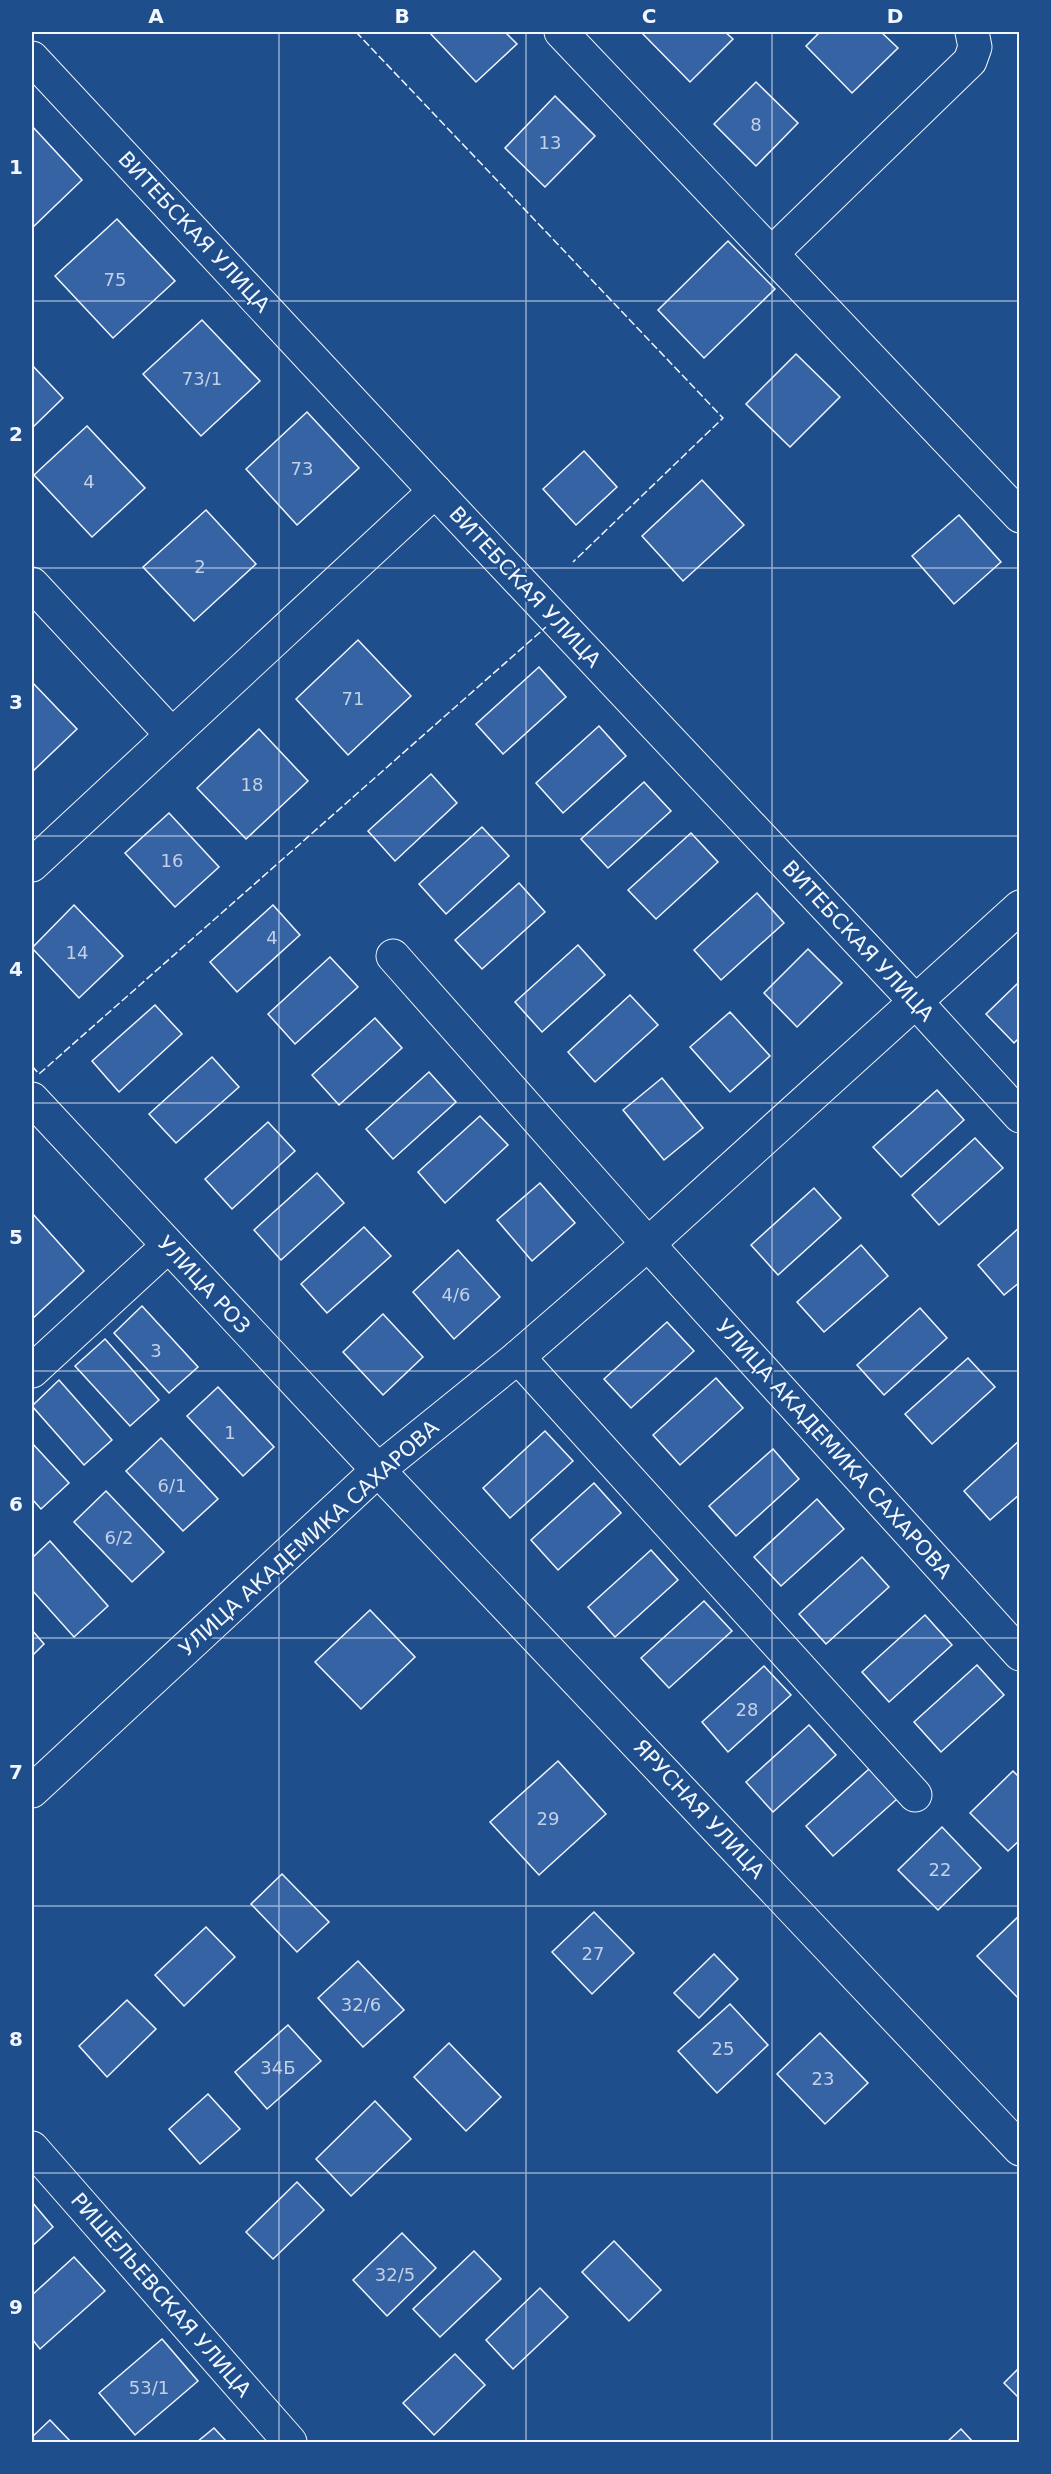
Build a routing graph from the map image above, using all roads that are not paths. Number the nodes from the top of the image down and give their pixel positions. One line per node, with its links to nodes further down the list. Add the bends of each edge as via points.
1 (561, 32): 4 (street)
2 (972, 32): 4 (street, via 975,47 970,61)
3 (32, 58): 5 (street, ВИТЕБСКАЯ УЛИЦА)
4 (772, 253): 6 (street)
5 (435, 491): 8 (street); 12 (street, ВИТЕБСКАЯ УЛИЦА)
6 (1020, 516)
7 (32, 584): 8 (street)
8 (172, 735): 9 (street)
9 (32, 865)
10 (1020, 907): 12 (street, УЛИЦА АКАДЕМИКА САХАРОВА)
11 (393, 956): 15 (street, УЛИЦА АКАДЕМИКА САХАРОВА)
12 (917, 1003): 14 (street, ВИТЕБСКАЯ УЛИЦА); 15 (street, УЛИЦА АКАДЕМИКА САХАРОВА)
13 (32, 1099): 16 (street, УЛИЦА РОЗ)
14 (1020, 1116)
15 (648, 1244): 17 (street, УЛИЦА АКАДЕМИКА САХАРОВА); 20 (street, УЛИЦА АКАДЕМИКА САХАРОВА)
16 (168, 1246): 18 (street); 19 (street, УЛИЦА РОЗ)
17 (518, 1357): 19 (street, УЛИЦА АКАДЕМИКА САХАРОВА); 22 (street)
18 (32, 1371)
19 (378, 1470): 21 (street, УЛИЦА АКАДЕМИКА САХАРОВА); 24 (street, ЯРУСНАЯ УЛИЦА)
20 (1020, 1653)
21 (32, 1791)
22 (915, 1795)
23 (32, 2148): 25 (street, РИШЕЛЬЕВСКАЯ УЛИЦА)
24 (1020, 2149)
25 (290, 2442)

